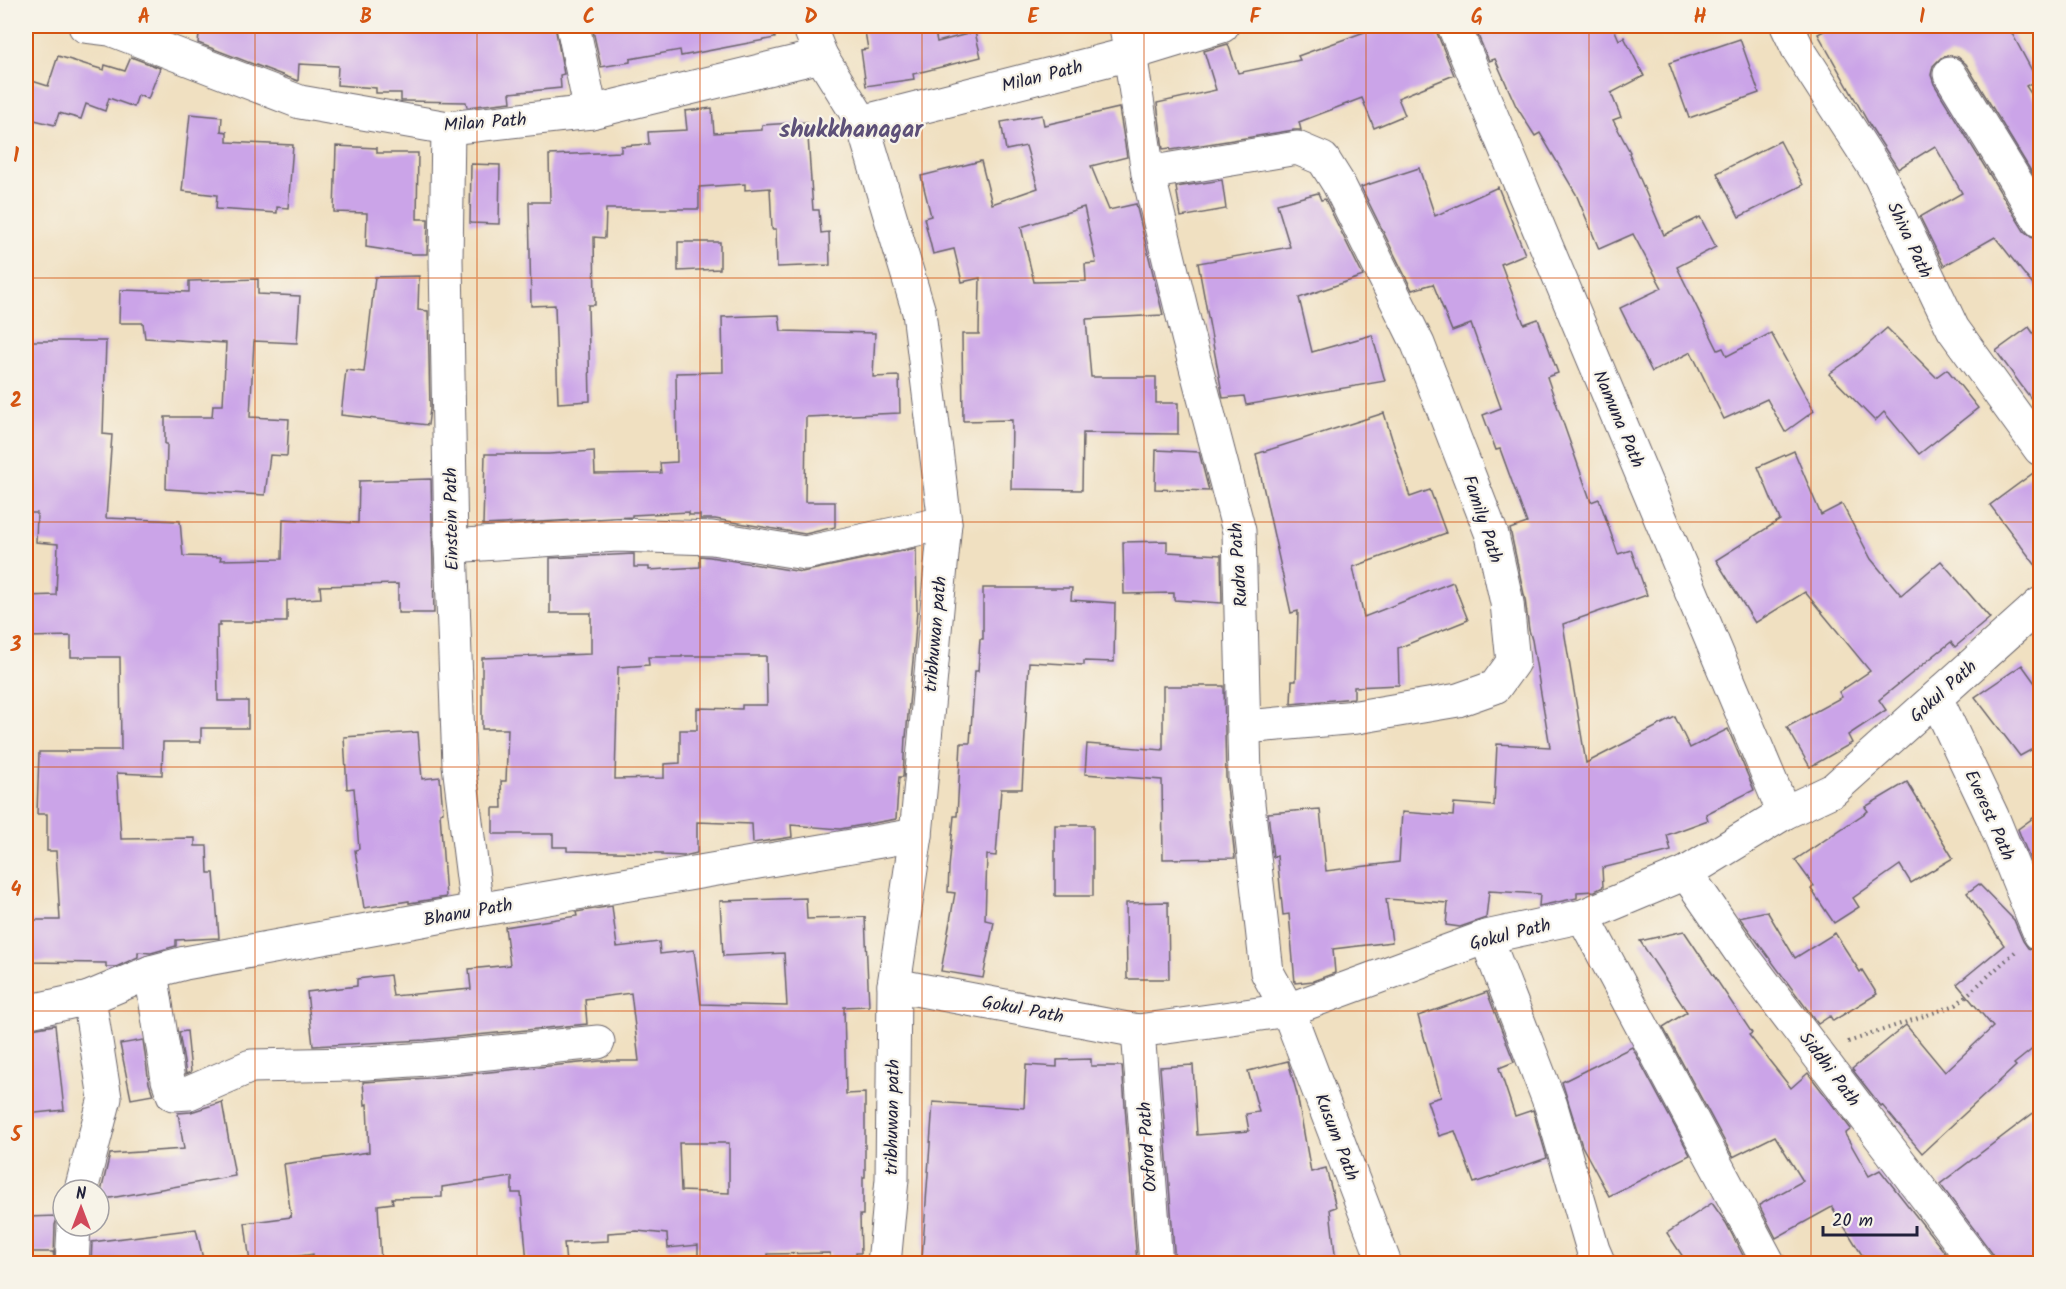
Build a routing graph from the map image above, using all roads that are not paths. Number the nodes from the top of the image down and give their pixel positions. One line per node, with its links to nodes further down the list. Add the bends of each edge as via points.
1 (573, 26): 10 (street)
2 (809, 26): 8 (street, tribhuwan path)
3 (1222, 26): 7 (street, Milan Path)
4 (1454, 26): 21 (street, Namuna Path)
5 (1787, 26): 15 (street, Shiva Path, via 1880,176 1953,329)
6 (103, 27): 12 (street, Milan Path, via 300,102)
7 (1128, 40): 11 (street, Milan Path); 13 (street, Rudra Path)
8 (821, 56): 10 (street, Milan Path); 11 (street, tribhuwan path)
9 (1950, 74): 14 (street)
10 (591, 112): 12 (street, Milan Path)
11 (862, 122): 16 (street, tribhuwan path, via 919,312)
12 (448, 128): 17 (street, Einstein Path)
13 (1148, 173): 20 (street, Rudra Path, via 1239,531); 20 (street, Family Path, via 1297,148 1323,159 1418,344 1492,535 1507,603 1513,662 1495,687 1458,700 1357,717)
14 (2040, 221)
15 (2040, 449)
16 (945, 523): 17 (street, via 805,554 712,538 617,535); 22 (street, tribhuwan path)
17 (451, 546): 24 (street, Einstein Path, via 459,765)
18 (2040, 604): 19 (street, Gokul Path)
19 (1936, 698): 21 (street, Gokul Path, via 1833,790); 26 (street, Everest Path, via 1992,816)
20 (1245, 727): 31 (street, Rudra Path, via 1245,777 1267,972)
21 (1784, 813): 23 (street, Gokul Path)
22 (916, 835): 24 (street, Bhanu Path); 29 (street, tribhuwan path)
23 (1686, 873): 25 (street, Gokul Path); 43 (street, Siddhi Path, via 1746,960)
24 (477, 910): 28 (street, Bhanu Path)
25 (1583, 916): 27 (street, Gokul Path); 42 (street)
26 (2039, 933)
27 (1486, 937): 31 (street, Gokul Path); 41 (street, via 1551,1106)
28 (152, 972): 30 (street, Bhanu Path); 34 (street, via 173,1094 189,1093 251,1066 427,1059)
29 (894, 985): 33 (street, Gokul Path); 38 (street, tribhuwan path, via 892,1179)
30 (88, 998): 32 (street, Bhanu Path); 35 (street, via 105,1098)
31 (1288, 1010): 33 (street, Gokul Path); 40 (street, Kusum Path)
32 (26, 1012)
33 (1138, 1031): 39 (street, Oxford Path)
34 (598, 1042)
35 (84, 1178)
36 (73, 1238): 37 (street)
37 (72, 1263)
38 (884, 1263)
39 (1156, 1263)
40 (1385, 1263)
41 (1599, 1263)
42 (1769, 1263)
43 (1977, 1263)

